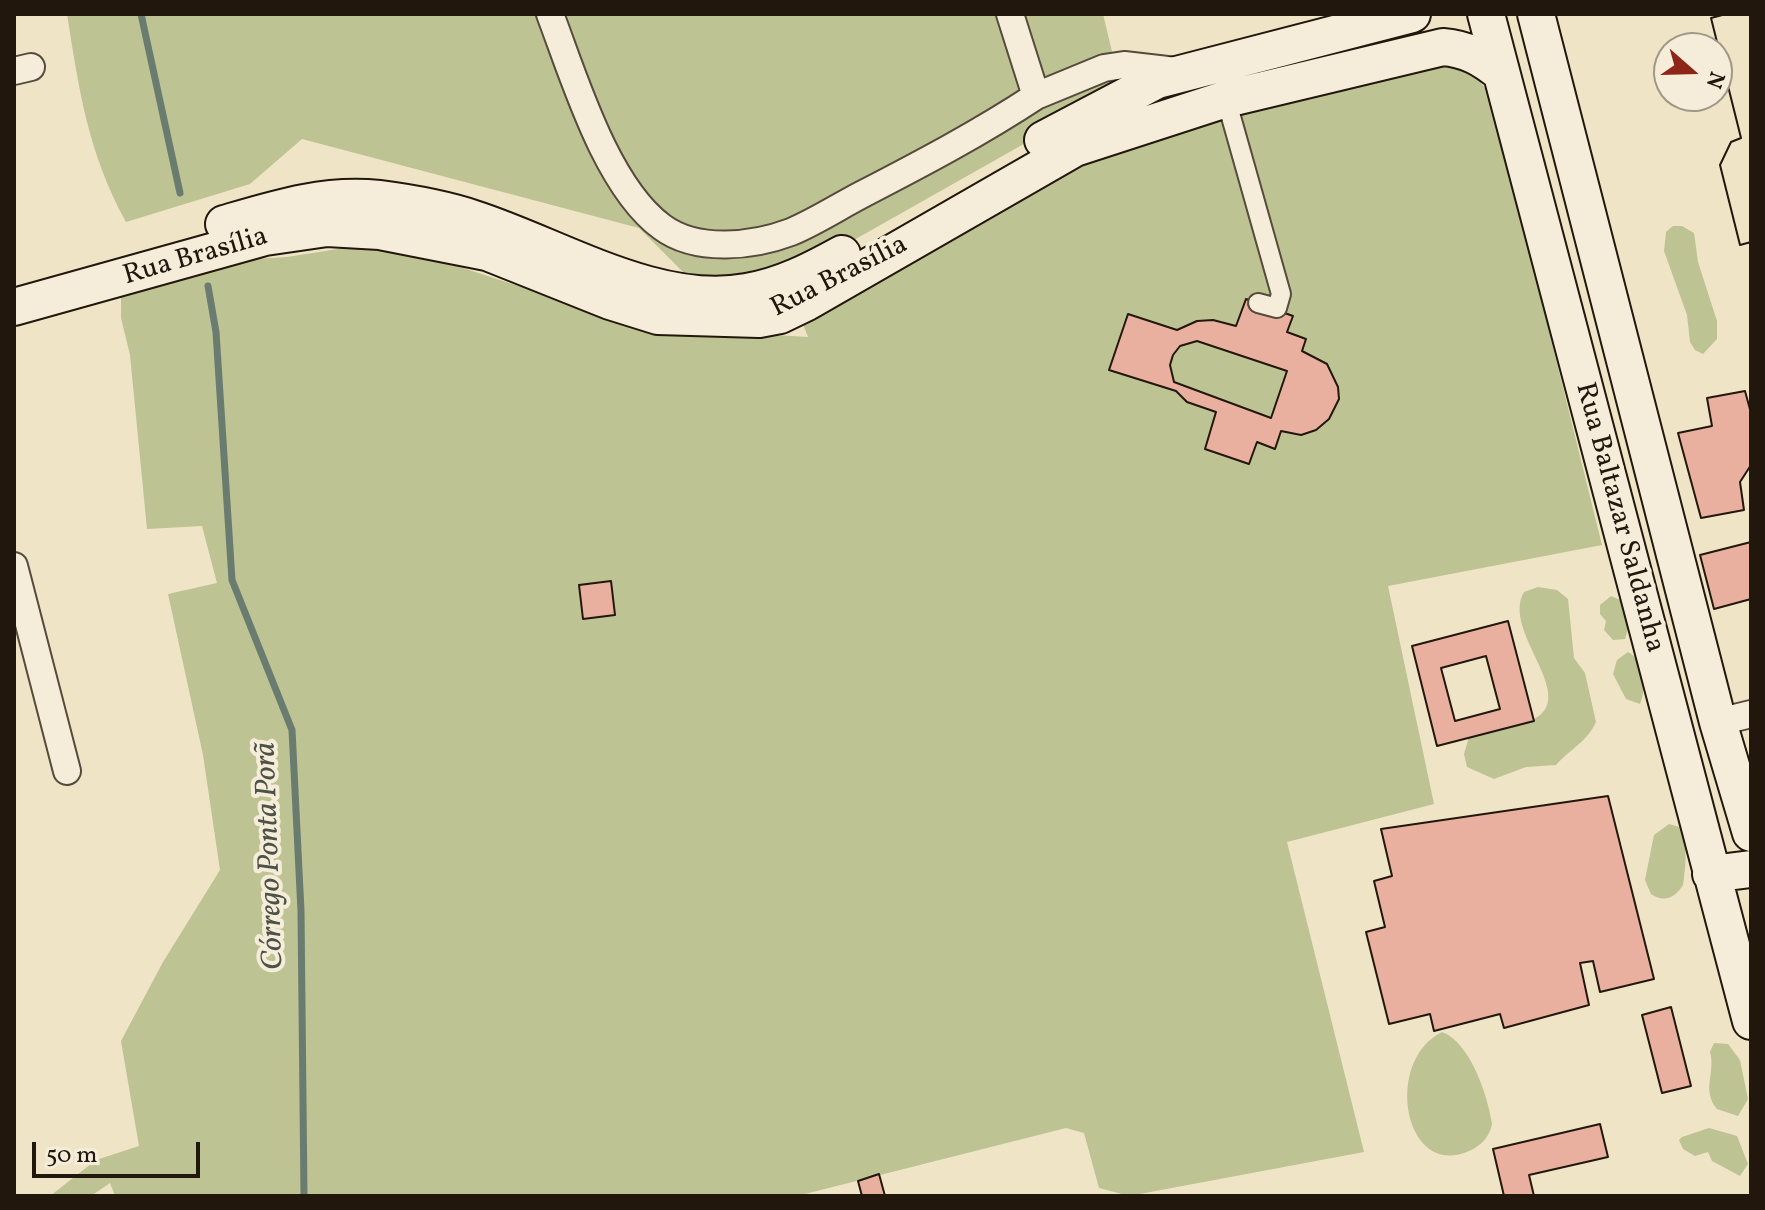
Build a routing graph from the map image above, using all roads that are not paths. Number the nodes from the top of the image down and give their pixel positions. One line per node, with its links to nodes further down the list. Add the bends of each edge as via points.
1 (550, 14): 9 (street, via 591,124 635,199 662,228 703,242 726,245 793,231 940,154)
2 (1010, 14): 9 (street)
3 (1412, 14): 6 (main road, Rua Brasília)
4 (1486, 14): 8 (main road, Rua Baltazar Saldanha)
5 (1536, 14): 14 (main road, Rua Baltazar Saldanha)
6 (1289, 66): 7 (main road, Rua Brasília); 8 (main road, Rua Brasília, via 1443,47 1475,55); 10 (main road, Rua Brasília)
7 (1194, 72): 9 (street, via 1104,68); 11 (main road, Rua Brasília, via 1157,80 1103,108 807,274 743,293 647,285 474,219 377,199 289,204)
8 (1501, 73): 15 (main road, Rua Baltazar Saldanha)
9 (1036, 96)
10 (1226, 99): 12 (street, via 1281,294 1277,308); 13 (main road, Rua Brasília, via 1075,148 780,315 759,319 658,316 487,252 350,228 265,237)
11 (14, 282)
12 (1258, 303)
13 (14, 307)
14 (1621, 338): 15 (main road); 17 (main road, Rua Baltazar Saldanha)
15 (1574, 349): 21 (main road, Rua Baltazar Saldanha)
16 (14, 566): 18 (street)
17 (1735, 718): 19 (main road, Rua Baltazar Saldanha)
18 (67, 771)
19 (1751, 833)
20 (1751, 869): 21 (main road)
21 (1711, 874): 22 (main road, Rua Baltazar Saldanha)
22 (1751, 1021)

